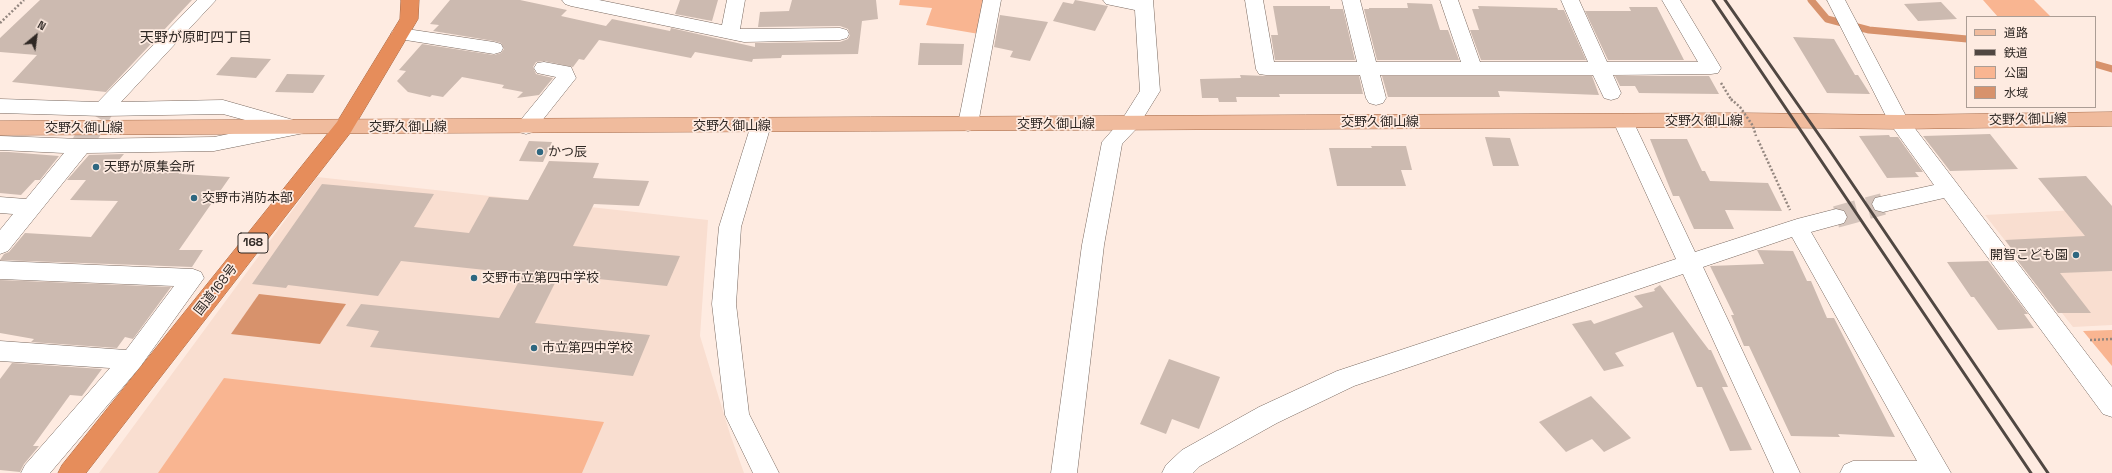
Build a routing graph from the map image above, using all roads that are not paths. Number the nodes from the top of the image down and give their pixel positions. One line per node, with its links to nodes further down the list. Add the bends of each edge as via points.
1 (207, 0): 26 (street)
2 (410, 0): 16 (highway, 国道168号 / 168, via 409,19)
3 (571, 0): 14 (street)
4 (736, 0): 15 (street)
5 (992, 0): 31 (street)
6 (1112, 0): 13 (street)
7 (1254, 0): 22 (street, via 1266,69)
8 (1351, 0): 22 (street)
9 (1449, 0): 20 (street)
10 (1570, 0): 21 (street)
11 (1671, 0): 21 (street, via 1711,68)
12 (1836, 0): 29 (street)
13 (1145, 3): 30 (street, via 1150,91)
14 (651, 8): 15 (street)
15 (730, 33): 17 (street, via 744,36)
16 (400, 34): 18 (street); 36 (highway, 国道168号 / 168)
17 (840, 34)
18 (494, 48)
19 (544, 68): 33 (street, via 564,72 566,78)
20 (1473, 68): 21 (street); 22 (street)
21 (1600, 68): 23 (street)
22 (1368, 69): 24 (street)
23 (1611, 93)
24 (1376, 98)
25 (0, 106): 26 (street)
26 (103, 109): 35 (street, via 223,107)
27 (2112, 120): 29 (main road, 交野久御山線)
28 (1623, 121): 29 (main road, 交野久御山線); 30 (main road, 交野久御山線); 46 (street)
29 (1898, 122): 39 (street)
30 (1130, 123): 31 (main road, 交野久御山線); 55 (street, via 1112,142 1094,245)
31 (968, 124): 32 (main road, 交野久御山線)
32 (761, 125): 33 (main road, 交野久御山線); 54 (street, via 730,227 724,304 737,414)
33 (526, 127): 36 (main road, 交野久御山線)
34 (0, 128): 35 (main road, 交野久御山線)
35 (296, 128): 36 (main road, 交野久御山線); 38 (street, via 214,144)
36 (344, 128): 53 (highway, 国道168号 / 168)
37 (0, 143): 38 (street)
38 (81, 146): 42 (street)
39 (1950, 189): 40 (street); 50 (street)
40 (1883, 204)
41 (0, 205): 42 (street)
42 (31, 207): 45 (street)
43 (1836, 218): 44 (street)
44 (1797, 227): 46 (street); 51 (street)
45 (0, 244)
46 (1690, 265): 56 (street, via 1346,378 1268,415 1191,458); 57 (street)
47 (0, 270): 49 (street, via 193,278)
48 (0, 351): 49 (street)
49 (132, 360): 52 (street)
50 (2112, 406)
51 (1937, 472): 58 (street)
52 (34, 473)
53 (71, 473)
54 (766, 473)
55 (1064, 473)
56 (1175, 473)
57 (1787, 473)
58 (1853, 473)

